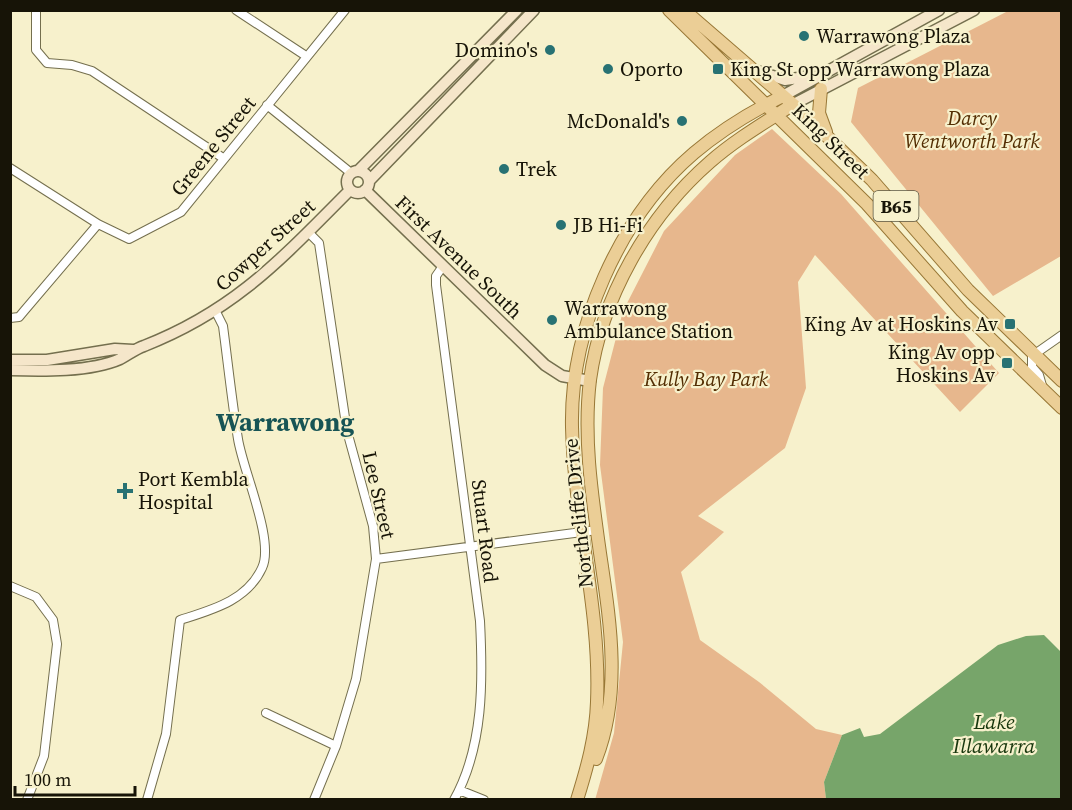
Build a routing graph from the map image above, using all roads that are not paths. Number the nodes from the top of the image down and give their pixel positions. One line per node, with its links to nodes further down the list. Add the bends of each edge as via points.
1 (36, 10): 20 (street, via 36,50 47,63 72,64 92,71)
2 (236, 10): 10 (street)
3 (345, 10): 10 (street, Greene Street)
4 (517, 10): 22 (main road)
5 (534, 10): 23 (main road)
6 (669, 10): 16 (main road, King Street / B65)
7 (684, 10): 11 (main road, King Street / B65)
8 (939, 10): 12 (main road, Northcliffe Drive)
9 (974, 10): 13 (main road, Northcliffe Drive)
10 (306, 57): 15 (street, Greene Street)
11 (749, 67): 12 (main road, via 795,81); 14 (main road, King Street / B65)
12 (828, 72): 14 (main road, Northcliffe Drive)
13 (821, 89): 17 (main road, Northcliffe Drive); 19 (main road, via 819,113)
14 (782, 97): 16 (main road, Northcliffe Drive); 17 (main road, King Street / B65)
15 (267, 105): 20 (street, Greene Street); 22 (street)
16 (765, 105): 18 (main road, King Street / B65); 38 (main road, Northcliffe Drive, via 695,152 641,213 588,320)
17 (792, 105): 18 (main road, Northcliffe Drive); 19 (main road, King Street / B65)
18 (777, 115): 39 (main road, Northcliffe Drive, via 711,160 652,225 608,312 598,338); 41 (main road, King Street / B65, via 867,204 962,311)
19 (828, 137): 33 (main road, King Street / B65, via 890,200 968,290)
20 (223, 158): 25 (street, Greene Street, via 181,212 129,239)
21 (10, 168): 25 (street)
22 (355, 172): 23 (main road, via 365,173); 24 (main road, via 347,183)
23 (367, 186): 24 (main road, via 359,193); 27 (main road, First Avenue South)
24 (350, 190): 26 (main road, Cowper Street)
25 (98, 224): 29 (street, via 19,317)
26 (308, 232): 28 (main road, Cowper Street, via 272,268); 46 (street, Lee Street, via 319,243 347,431 373,526)
27 (443, 266): 38 (main road, First Avenue South, via 544,364); 45 (street, Stuart Road, via 436,276 436,285)
28 (216, 312): 31 (main road, Cowper Street); 52 (street, via 223,326 238,442 265,553 263,567 253,583 235,599 180,620 166,734)
29 (10, 318)
30 (1062, 335): 33 (street)
31 (133, 350): 32 (main road, Cowper Street); 36 (main road, Cowper Street, via 119,359)
32 (97, 352): 35 (main road, Cowper Street); 36 (main road)
33 (1034, 354): 40 (main road, King Street / B65); 41 (street, via 1032,367)
34 (10, 360): 35 (main road, Cowper Street)
35 (47, 360): 36 (main road)
36 (78, 368): 37 (main road, Cowper Street)
37 (10, 370)
38 (575, 379): 39 (main road, First Avenue South); 44 (main road, Northcliffe Drive, via 572,425)
39 (590, 381): 43 (main road, Northcliffe Drive, via 588,446)
40 (1062, 381)
41 (1043, 389): 42 (main road, King Street / B65)
42 (1062, 408)
43 (597, 530): 44 (street); 56 (main road, Northcliffe Drive, via 612,640 612,680 598,755)
44 (583, 532): 45 (street); 56 (main road, Northcliffe Drive, via 597,648 597,704 591,754)
45 (470, 548): 46 (street); 50 (street, Stuart Road, via 482,668 479,712)
46 (376, 559): 49 (street, Lee Street, via 356,679)
47 (10, 586): 51 (street, via 36,597 53,620 57,644 44,756)
48 (266, 713): 49 (street)
49 (336, 746): 53 (street, Lee Street)
50 (459, 790): 54 (street, Stuart Road); 55 (street)
51 (27, 800)
52 (147, 800)
53 (314, 800)
54 (454, 800)
55 (484, 800)
56 (579, 800)

